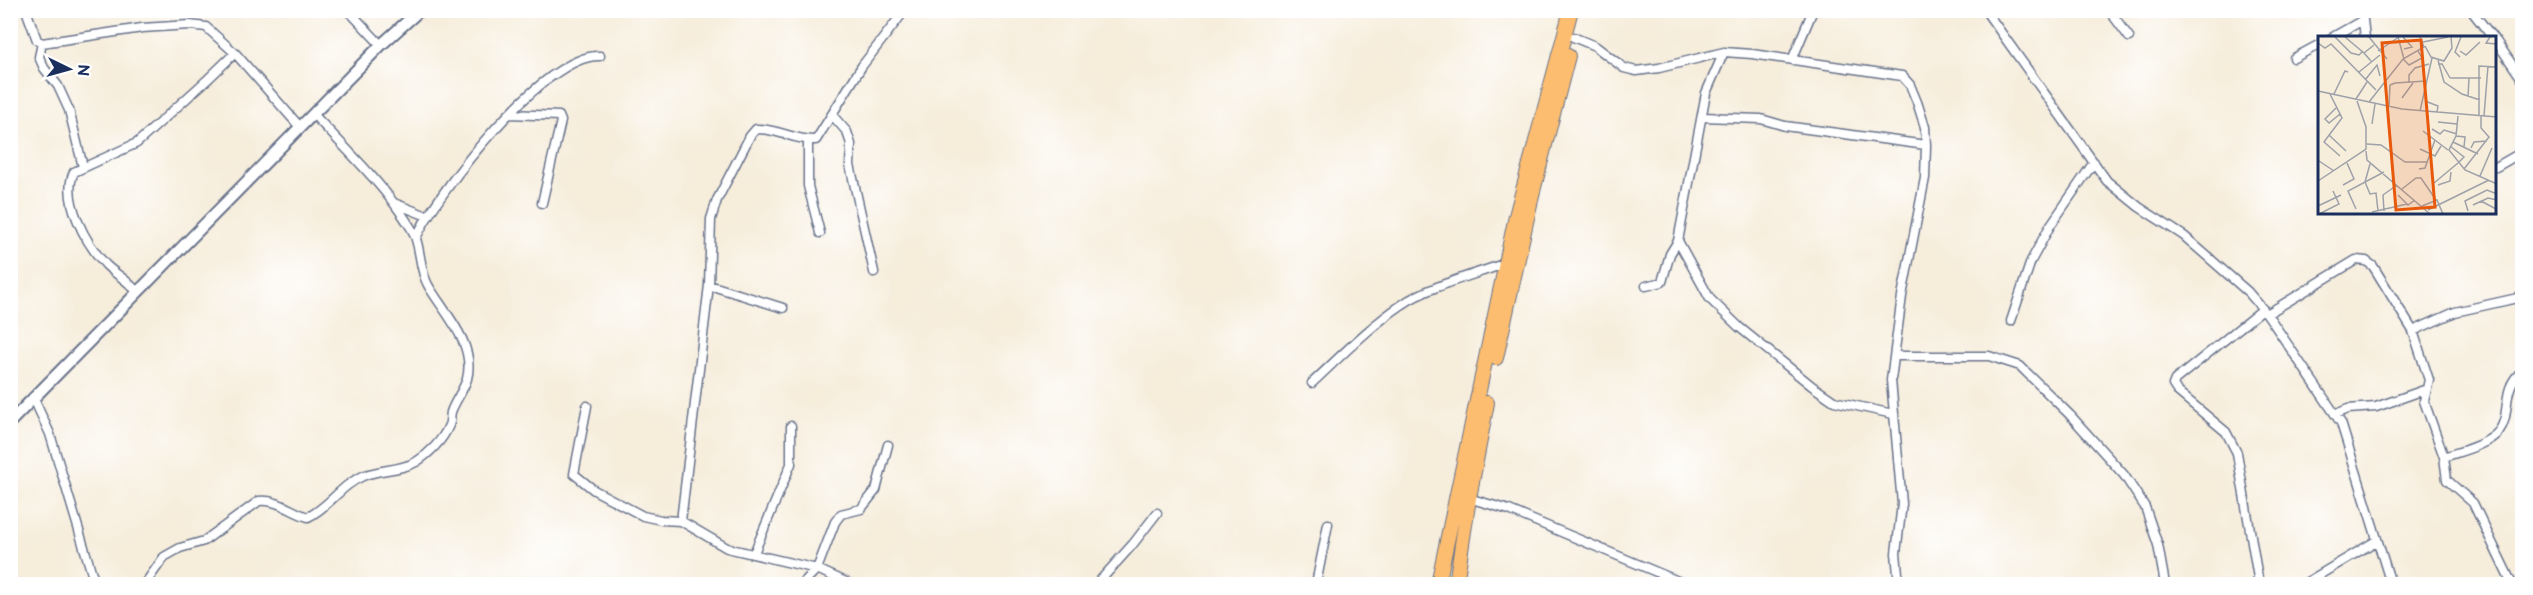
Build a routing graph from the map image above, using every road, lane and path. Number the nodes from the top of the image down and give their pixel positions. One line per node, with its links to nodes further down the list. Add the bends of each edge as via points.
1 (26, 10): 17 (street, via 37,40)
2 (348, 10): 19 (street)
3 (420, 10): 19 (street)
4 (905, 10): 29 (street, via 862,66)
5 (1571, 10): 44 (main road)
6 (1581, 10): 12 (main road)
7 (1813, 10): 25 (street)
8 (1985, 10): 35 (street)
9 (2109, 10): 16 (street)
10 (2471, 10): 15 (street)
11 (2362, 15): 13 (street); 14 (street)
12 (1573, 36): 21 (street, via 1595,46 1624,69 1659,68); 66 (main road)
13 (2334, 36)
14 (2366, 36)
15 (2491, 36)
16 (2128, 37)
17 (42, 43): 22 (street, via 142,28 190,26 206,27); 37 (street, via 39,57 69,110)
18 (2497, 43): 26 (street)
19 (381, 45): 27 (street)
20 (2318, 45): 24 (street)
21 (1724, 52): 25 (street); 30 (street, via 1706,93)
22 (235, 53): 31 (street); 37 (street, via 137,143)
23 (600, 56): 28 (street, via 572,63)
24 (2294, 58)
25 (1792, 60): 33 (street, via 1902,76 1917,102)
26 (2523, 79)
27 (314, 114): 31 (street); 38 (street)
28 (510, 114): 39 (street, via 559,116 561,122); 40 (street)
29 (833, 116): 32 (street, via 816,140); 45 (street, via 847,132 851,144 850,165)
30 (1702, 117): 33 (street, via 1761,119 1785,126); 43 (street)
31 (300, 127): 48 (street)
32 (808, 140): 41 (street, via 808,186); 46 (street, via 766,129 756,129 750,136 711,219)
33 (1926, 146): 54 (street, via 1925,178 1902,296)
34 (2523, 152): 36 (street)
35 (2094, 162): 51 (street, via 2119,192 2184,236); 52 (street, via 2031,261)
36 (2497, 166)
37 (83, 167): 48 (street, via 71,179 77,216 107,266 127,279)
38 (392, 202): 40 (street); 42 (street)
39 (542, 203)
40 (427, 216): 42 (street)
41 (819, 233)
42 (417, 238): 74 (street, via 422,272 465,344 468,358 467,380 440,441 413,464 363,476 308,517 268,500 260,501 204,540 164,557)
43 (1678, 241): 47 (street, via 1662,282); 60 (street, via 1710,299 1812,386 1834,401)
44 (1506, 263): 56 (street, via 1403,303); 66 (main road)
45 (874, 272)
46 (709, 285): 50 (street); 68 (street)
47 (1646, 286)
48 (137, 292): 58 (street)
49 (2523, 297): 53 (street, via 2455,312)
50 (783, 308)
51 (2265, 311): 53 (street, via 2356,260 2366,261 2373,266); 61 (street); 84 (street, via 2201,357 2173,385 2226,432 2237,453)
52 (2011, 321)
53 (2413, 331): 57 (street, via 2429,380)
54 (1895, 356): 60 (street, via 1891,380); 83 (street, via 1989,356 2020,366 2070,415 2145,507 2158,545)
55 (2523, 371): 65 (street, via 2510,386 2500,430 2483,442)
56 (1312, 383)
57 (2427, 389): 61 (street, via 2376,407); 65 (street, via 2424,401)
58 (33, 397): 62 (street); 73 (street, via 50,434)
59 (587, 406): 68 (street, via 574,469 576,477 627,509 661,520)
60 (1893, 414): 82 (street, via 1902,504 1896,554)
61 (2336, 414): 70 (street, via 2349,444)
62 (10, 422)
63 (791, 426): 71 (street, via 791,464)
64 (888, 445): 72 (street, via 876,490 861,509 841,513)
65 (2444, 457): 87 (street, via 2447,480 2473,503)
66 (1464, 496): 79 (main road); 80 (main road); 81 (street, via 1509,510)
67 (1157, 513): 77 (street)
68 (681, 521): 71 (street, via 727,548)
69 (1328, 524): 78 (street)
70 (2376, 541): 85 (street); 86 (street)
71 (754, 554): 72 (street)
72 (817, 569): 75 (street); 76 (street)
73 (95, 585)
74 (146, 585)
75 (802, 585)
76 (850, 585)
77 (1097, 585)
78 (1316, 585)
79 (1438, 585)
80 (1456, 585)
81 (1684, 585)
82 (1899, 585)
83 (2164, 585)
84 (2259, 585)
85 (2304, 585)
86 (2391, 585)
87 (2512, 585)

